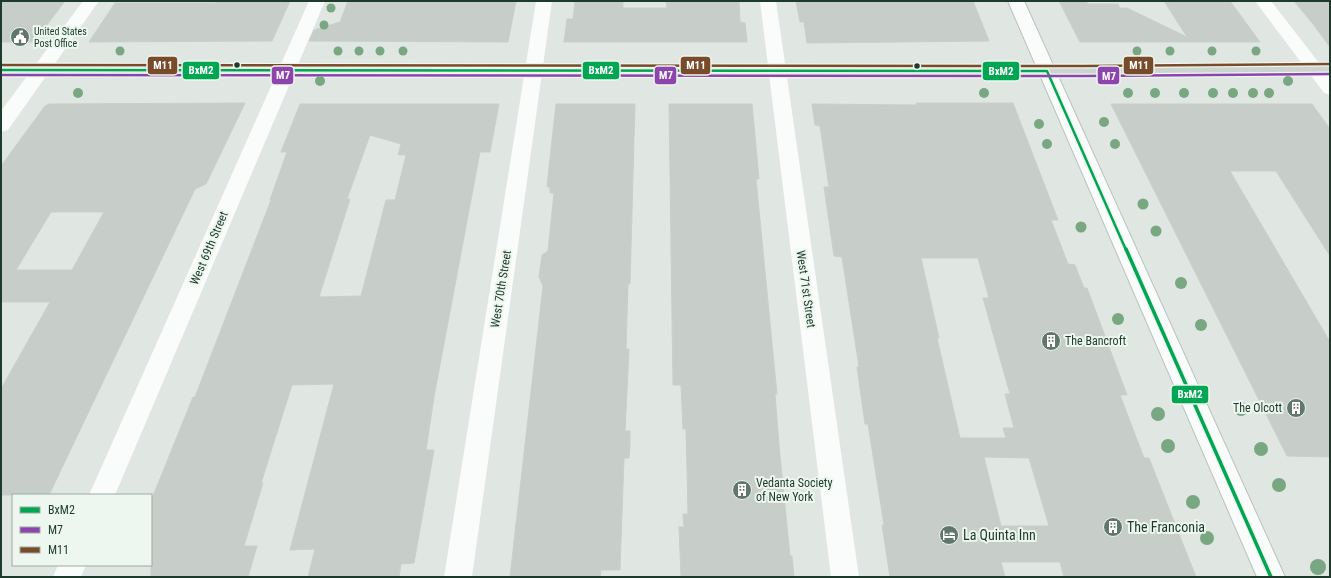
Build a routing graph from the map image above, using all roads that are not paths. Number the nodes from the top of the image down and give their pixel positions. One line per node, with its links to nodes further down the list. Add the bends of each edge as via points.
1 (91, 1): 9 (street)
2 (317, 1): 11 (street, West 69th Street)
3 (544, 1): 12 (street, West 70th Street)
4 (768, 1): 10 (street, West 71st Street)
5 (1016, 1): 13 (street)
6 (1263, 1): 7 (street)
7 (1322, 69): 13 (main road); 14 (street)
8 (1, 70): 9 (main road)
9 (40, 70): 11 (main road); 15 (street)
10 (777, 70): 12 (main road); 13 (main road); 20 (street, West 71st Street)
11 (286, 71): 12 (main road); 16 (street, West 69th Street)
12 (533, 71): 19 (street, West 70th Street)
13 (1047, 71): 21 (street)
14 (1330, 89)
15 (1, 125)
16 (102, 494)
17 (72, 566): 18 (street)
18 (67, 577)
19 (458, 577)
20 (845, 577)
21 (1271, 577)

